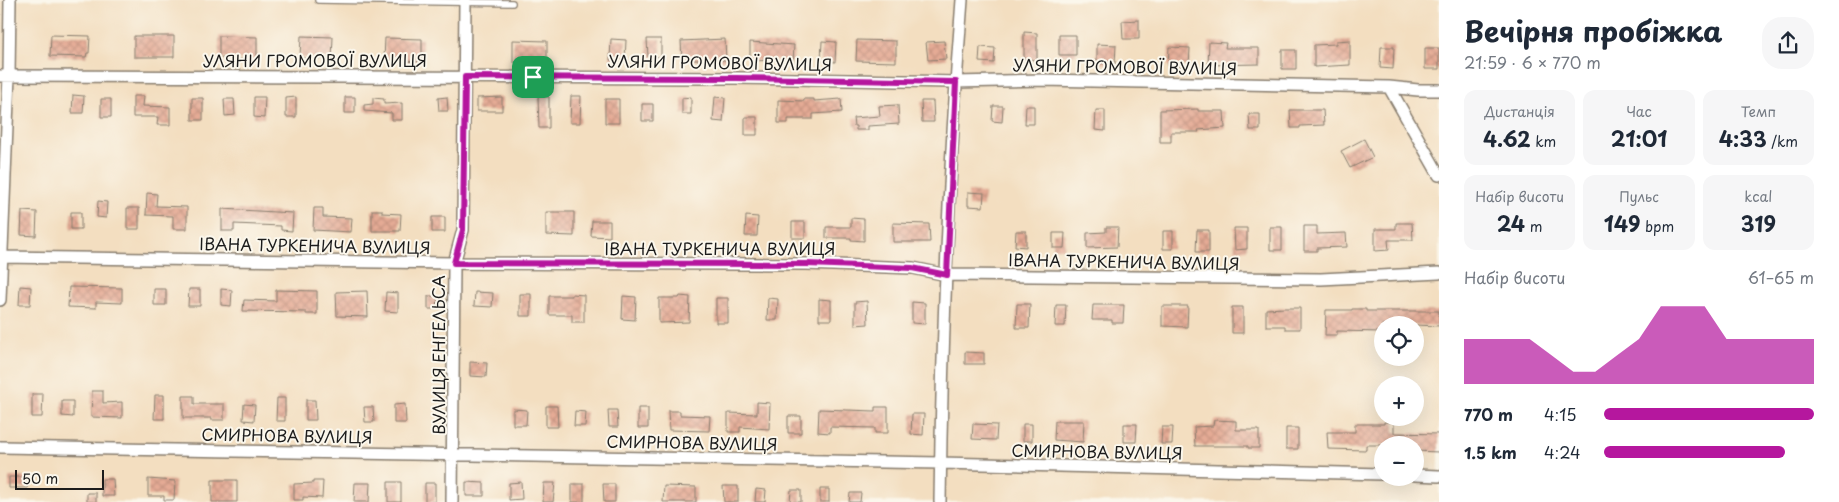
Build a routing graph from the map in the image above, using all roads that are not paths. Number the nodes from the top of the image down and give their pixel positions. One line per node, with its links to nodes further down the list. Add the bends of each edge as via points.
1 (6, 0): 6 (street)
2 (318, 0): 4 (lane)
3 (962, 0): 8 (street)
4 (465, 1): 5 (lane); 7 (street, ВУЛИЦЯ ЕНГЕЛЬСА)
5 (512, 3)
6 (4, 76): 7 (street, УЛЯНИ ГРОМОВОЇ ВУЛИЦЯ); 12 (street)
7 (465, 77): 8 (street, УЛЯНИ ГРОМОВОЇ ВУЛИЦЯ); 13 (street, ВУЛИЦЯ ЕНГЕЛЬСА, via 463,230)
8 (956, 82): 9 (street, УЛЯНИ ГРОМОВОЇ ВУЛИЦЯ, via 1043,80); 15 (street)
9 (1389, 87): 10 (street, УЛЯНИ ГРОМОВОЇ ВУЛИЦЯ); 11 (street)
10 (1439, 90)
11 (1439, 175)
12 (1, 257): 13 (street, ІВАНА ТУРКЕНИЧА ВУЛИЦЯ); 16 (street)
13 (454, 263): 15 (street, ІВАНА ТУРКЕНИЧА ВУЛИЦЯ, via 807,264 912,268); 18 (street, ВУЛИЦЯ ЕНГЕЛЬСА)
14 (1439, 273): 15 (street, ІВАНА ТУРКЕНИЧА ВУЛИЦЯ, via 1321,279)
15 (947, 275): 19 (street)
16 (0, 300)
17 (0, 446): 18 (street, СМИРНОВА ВУЛИЦЯ)
18 (454, 454): 19 (street, СМИРНОВА ВУЛИЦЯ); 23 (street, ВУЛИЦЯ ЕНГЕЛЬСА)
19 (940, 463): 20 (street, СМИРНОВА ВУЛИЦЯ); 24 (street)
20 (1374, 474)
21 (1424, 475): 22 (street)
22 (1439, 476)
23 (452, 502)
24 (940, 502)

